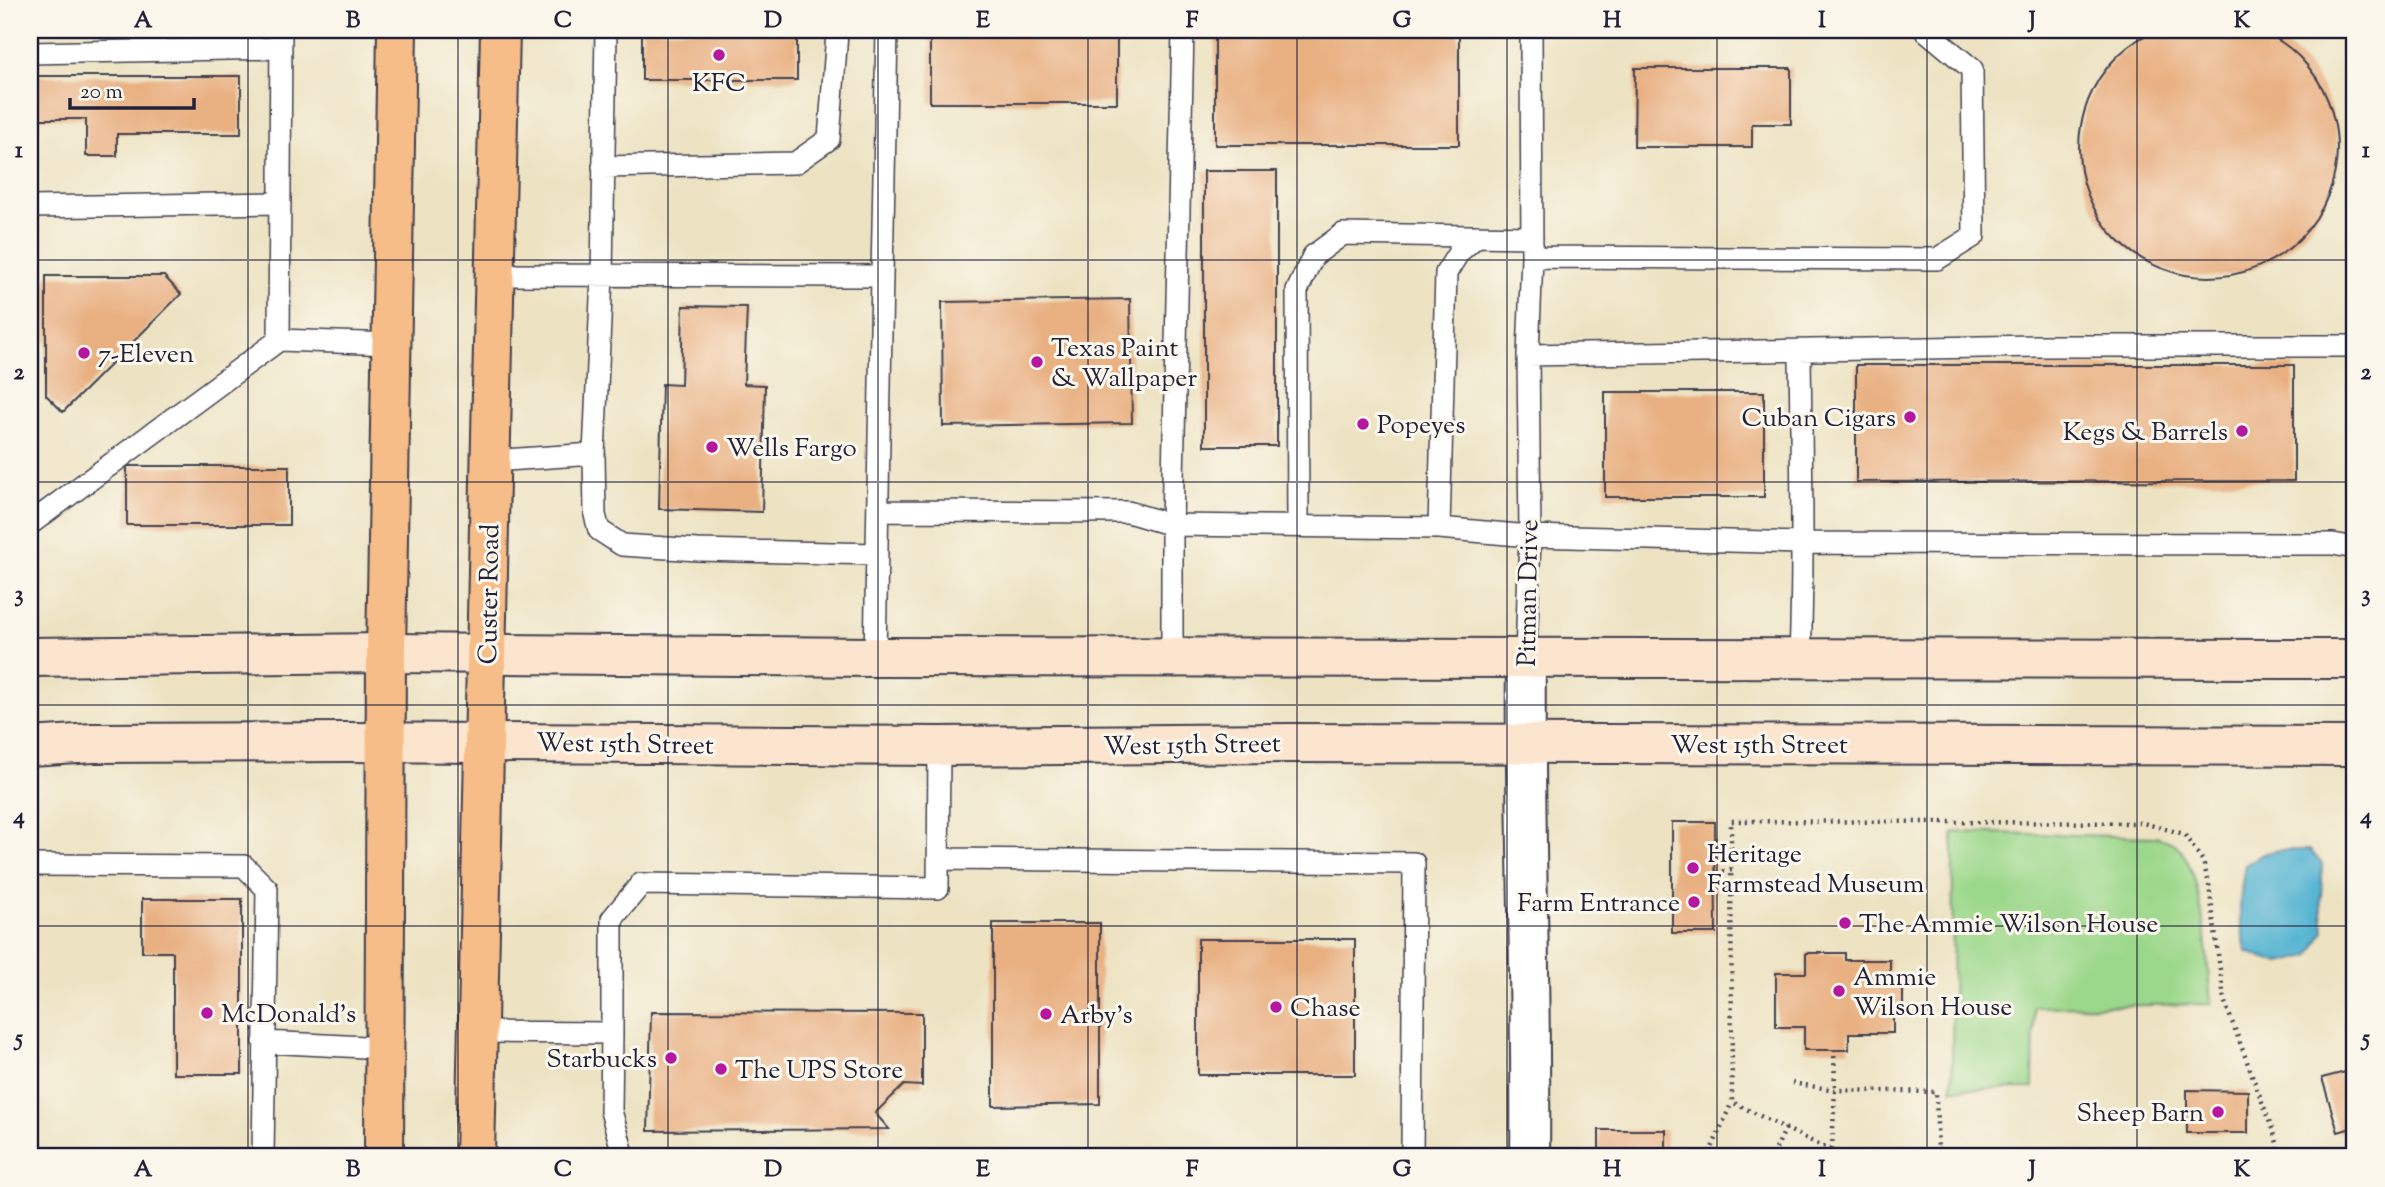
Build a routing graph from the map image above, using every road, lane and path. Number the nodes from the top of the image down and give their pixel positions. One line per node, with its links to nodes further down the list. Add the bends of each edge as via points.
1 (397, 30): 20 (main road)
2 (500, 30): 16 (main road, Custer Road)
3 (606, 30): 11 (lane)
4 (835, 30): 11 (lane, via 829,139 795,163)
5 (887, 30): 18 (lane)
6 (1184, 30): 28 (lane)
7 (1531, 30): 15 (lane, Pitman Drive)
8 (1925, 30): 15 (lane, via 1972,69 1974,236 1937,259)
9 (281, 39): 10 (lane); 12 (lane)
10 (30, 53)
11 (603, 167): 17 (lane)
12 (280, 203): 13 (lane); 19 (lane)
13 (30, 207)
14 (1477, 236): 15 (lane); 29 (lane, via 1343,234 1313,256 1297,291); 30 (lane, via 1446,273)
15 (1532, 247): 23 (lane, Pitman Drive)
16 (494, 275): 17 (lane); 25 (main road, Custer Road)
17 (602, 275): 18 (lane); 24 (lane)
18 (882, 275): 26 (lane)
19 (279, 340): 20 (lane); 27 (lane)
20 (392, 344): 35 (main road)
21 (2355, 346): 22 (lane)
22 (1800, 351): 23 (lane); 32 (lane)
23 (1528, 355): 31 (lane, Pitman Drive)
24 (594, 454): 25 (lane); 34 (lane, via 599,530 622,545)
25 (491, 461): 36 (main road, Custer Road)
26 (878, 511): 28 (lane, via 1128,512); 34 (lane)
27 (30, 524)
28 (1172, 525): 29 (lane); 39 (lane)
29 (1298, 526): 30 (lane)
30 (1439, 528): 31 (lane)
31 (1530, 536): 32 (lane); 40 (lane, Pitman Drive)
32 (1803, 543): 33 (lane, via 2319,544); 41 (lane)
33 (2355, 548)
34 (877, 554): 38 (lane)
35 (386, 653): 36 (main road); 37 (main road); 43 (main road)
36 (487, 655): 38 (main road); 44 (main road, Custer Road)
37 (30, 657)
38 (875, 657): 39 (main road)
39 (1172, 657): 40 (main road)
40 (1526, 658): 41 (main road); 45 (street, Pitman Drive)
41 (1800, 658): 42 (main road)
42 (2355, 659)
43 (386, 742): 44 (main road, West 15th Street); 48 (main road, West 15th Street); 56 (main road)
44 (485, 742): 46 (main road, West 15th Street); 53 (main road, Custer Road)
45 (1525, 744): 46 (main road, West 15th Street); 47 (main road, West 15th Street); 68 (street, Pitman Drive)
46 (939, 746): 49 (lane)
47 (2355, 746)
48 (30, 747)
49 (939, 859): 54 (lane, via 938,888 640,884 612,919); 67 (lane, via 1414,863)
50 (30, 865): 55 (lane, via 244,866 267,889)
51 (1732, 870): 52 (path); 60 (path); 74 (path, via 1731,821 2143,823 2184,835 2203,861 2224,1000)
52 (1716, 872)
53 (478, 1032): 54 (lane); 65 (main road, Custer Road)
54 (612, 1033): 66 (lane, via 611,1111)
55 (264, 1042): 56 (lane); 63 (lane)
56 (385, 1048): 64 (main road)
57 (1833, 1051): 59 (path)
58 (1792, 1083): 59 (path)
59 (1835, 1090): 62 (path); 73 (path, via 1936,1092)
60 (1732, 1102): 61 (path); 70 (path)
61 (1786, 1128): 62 (path); 71 (path, via 1773,1155)
62 (1832, 1149): 72 (path)
63 (263, 1157)
64 (384, 1157)
65 (475, 1157)
66 (624, 1157)
67 (1412, 1157)
68 (1530, 1157)
69 (1684, 1157): 70 (path)
70 (1710, 1157)
71 (1766, 1157)
72 (1851, 1157)
73 (1938, 1157)
74 (2280, 1157)

